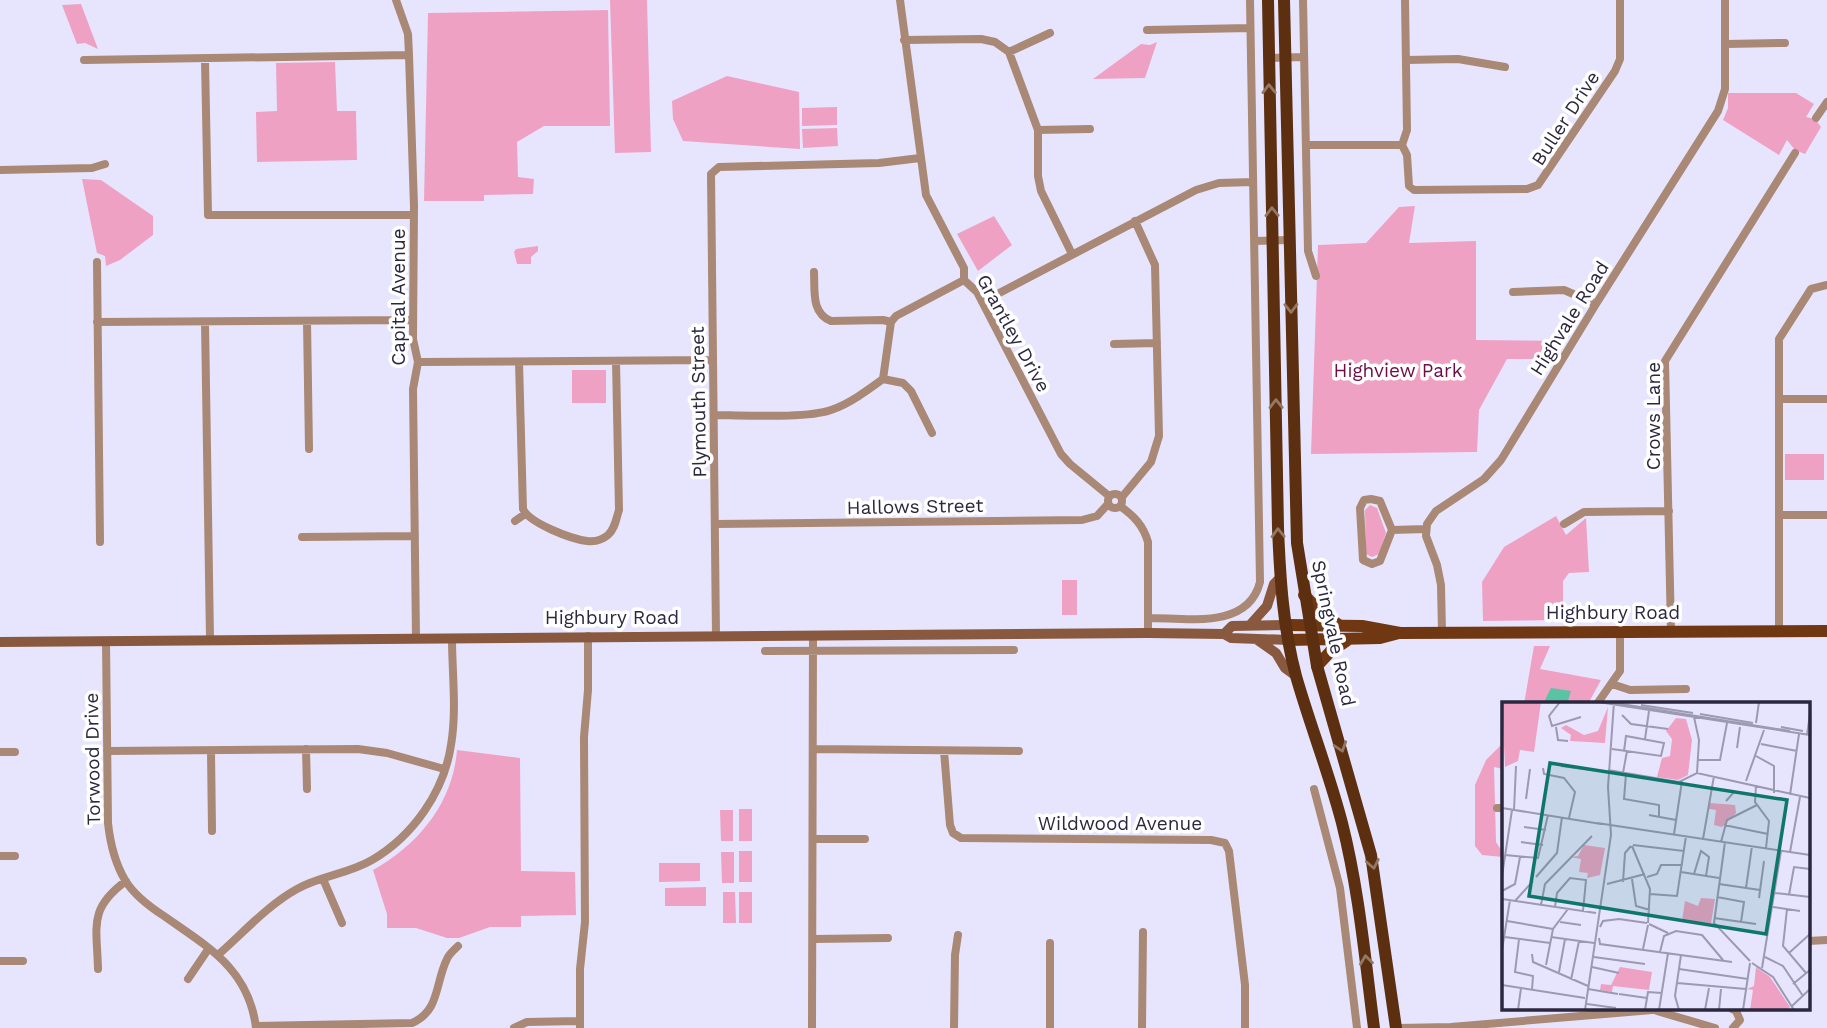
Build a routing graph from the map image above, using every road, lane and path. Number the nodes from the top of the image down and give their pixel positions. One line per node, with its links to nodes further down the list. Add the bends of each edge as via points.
1 (396, 0): 17 (street, Capital Avenue, via 408,34)
2 (900, 0): 13 (street, Grantley Drive)
3 (1250, 0): 10 (street)
4 (1268, 0): 20 (highway, Springvale Road)
5 (1284, 0): 18 (highway, Springvale Road)
6 (1303, 0): 19 (street)
7 (1405, 0): 23 (street, Buller Drive)
8 (1620, 0): 30 (street, Buller Drive, via 1620,59 1615,71 1538,185 1527,189 1413,190)
9 (1725, 0): 15 (street, Highvale Road)
10 (1250, 29): 11 (street); 35 (street)
11 (1147, 30)
12 (1050, 33): 16 (street)
13 (904, 40): 16 (street, via 981,39); 32 (street, Grantley Drive)
14 (1785, 43): 15 (street)
15 (1726, 44): 49 (street, Highvale Road, via 1726,89 1718,111)
16 (1009, 52): 28 (street)
17 (409, 55): 22 (street); 36 (street, Capital Avenue)
18 (1285, 57): 19 (street); 20 (street); 39 (highway, Springvale Road)
19 (1304, 57): 29 (street)
20 (1269, 58): 38 (highway, Springvale Road, one-way to 20)
21 (84, 60): 22 (street)
22 (205, 60): 36 (street, via 208,215)
23 (1406, 60): 24 (street, via 1458,59); 30 (street, Buller Drive, via 1407,130)
24 (1505, 67)
25 (1827, 102): 26 (street)
26 (1816, 118)
27 (1090, 129): 28 (street)
28 (1038, 130): 41 (street, via 1041,191)
29 (1306, 145): 30 (street); 44 (street, via 1308,251)
30 (1402, 145)
31 (1795, 153): 69 (street, Crows Lane, via 1665,361)
32 (920, 158): 45 (street, Grantley Drive, via 926,195 964,268); 57 (street, Plymouth Street, via 714,170 710,179)
33 (105, 163): 34 (street, via 92,168)
34 (0, 170)
35 (1253, 181): 37 (street, via 1205,186); 40 (street)
36 (414, 215): 50 (street, Capital Avenue)
37 (1135, 221): 41 (street); 55 (street, via 1155,265)
38 (1272, 240): 39 (street); 40 (street); 81 (highway, Springvale Road, one-way to 38)
39 (1289, 240): 82 (highway, Springvale Road, one-way to 82, via 1295,513)
40 (1254, 241): 83 (street, via 1259,587 1247,605 1222,617)
41 (1072, 254): 48 (street)
42 (97, 262): 54 (street)
43 (814, 272): 53 (street, via 817,308 825,318)
44 (1316, 276)
45 (964, 280): 48 (street, Grantley Drive); 53 (street)
46 (1827, 285): 62 (street, via 1811,289 1779,339)
47 (1513, 292): 49 (street, via 1564,290)
48 (982, 302): 67 (street, Grantley Drive, via 1061,454)
49 (1596, 304): 76 (street, Highvale Road, via 1496,466 1477,485 1436,511)
50 (414, 320): 51 (street); 59 (street, Capital Avenue)
51 (307, 321): 52 (street); 66 (street)
52 (205, 322): 54 (street); 102 (street)
53 (891, 322): 61 (street)
54 (97, 323): 80 (street)
55 (1157, 343): 56 (street); 68 (street, via 1158,442 1151,462)
56 (1114, 344)
57 (713, 360): 58 (street); 64 (street, Plymouth Street)
58 (616, 361): 60 (street); 70 (street, via 619,510 614,529 589,542)
59 (418, 362): 60 (street); 78 (street, Capital Avenue, via 413,390)
60 (519, 362): 70 (street)
61 (883, 379): 64 (street, via 831,410 813,414); 65 (street, via 904,383)
62 (1780, 399): 63 (street); 71 (street)
63 (1827, 399)
64 (715, 415): 74 (street, Plymouth Street)
65 (932, 433)
66 (309, 449)
67 (1108, 500): 68 (street, via 1112,507); 74 (street, Hallows Street, via 1097,516 1082,520)
68 (1121, 502): 83 (street, via 1137,519 1148,542)
69 (1669, 512): 75 (street, via 1584,512); 88 (street, Crows Lane)
70 (525, 514): 73 (street)
71 (1779, 515): 72 (street); 89 (street)
72 (1827, 515)
73 (515, 521)
74 (715, 524): 98 (street, Plymouth Street)
75 (1564, 524)
76 (1426, 529): 77 (street); 91 (street, via 1441,584)
77 (1392, 530): 77 (street, via 1380,561 1363,560 1360,508 1364,500 1381,501)
78 (415, 536): 79 (street); 99 (street, Capital Avenue)
79 (302, 537)
80 (100, 542)
81 (1281, 577): 84 (main road, via 1267,606); 85 (highway, Springvale Road)
82 (1304, 595): 86 (highway, Springvale Road); 87 (main road)
83 (1148, 618): 93 (street)
84 (1250, 625): 85 (main road, Highbury Road); 95 (main road, Highbury Road, via 1232,626)
85 (1286, 625): 86 (main road, Highbury Road); 105 (highway, Springvale Road)
86 (1309, 625): 87 (main road, Highbury Road); 104 (highway, Springvale Road)
87 (1339, 625): 94 (main road, Highbury Road)
88 (1671, 631): 89 (main road, Highbury Road); 92 (main road, Highbury Road)
89 (1779, 631): 90 (main road, Highbury Road)
90 (1827, 631)
91 (1442, 632): 92 (main road, Highbury Road); 94 (main road, Highbury Road)
92 (1620, 632): 113 (street, via 1620,671)
93 (1148, 633): 95 (main road, Highbury Road); 96 (main road, Highbury Road)
94 (1399, 633): 101 (main road, Highbury Road)
95 (1224, 634): 103 (main road, Highbury Road)
96 (813, 635): 98 (main road, Highbury Road); 110 (street)
97 (588, 636): 98 (main road, Highbury Road); 100 (main road, Highbury Road); 150 (street)
98 (716, 636)
99 (416, 638): 100 (main road, Highbury Road); 102 (main road, Highbury Road)
100 (452, 638): 124 (street, via 453,733)
101 (1350, 638): 104 (main road, Highbury Road); 111 (main road)
102 (210, 639): 106 (main road, Highbury Road)
103 (1256, 639): 105 (main road, Highbury Road); 112 (main road)
104 (1311, 639): 105 (main road, Highbury Road); 111 (highway, Springvale Road)
105 (1289, 640): 112 (highway, Springvale Road)
106 (106, 641): 107 (main road, Highbury Road); 118 (street, Torwood Drive)
107 (0, 642)
108 (1014, 650): 110 (street)
109 (765, 651): 110 (street)
110 (813, 651): 117 (street)
111 (1317, 666): 160 (highway, Springvale Road, one-way to 160, via 1371,855)
112 (1296, 676): 159 (highway, Springvale Road, one-way to 112, via 1351,861)
113 (1612, 684): 114 (street, via 1630,690); 115 (street)
114 (1686, 689)
115 (1598, 702)
116 (306, 749): 119 (street); 124 (street, via 387,753); 125 (street)
117 (814, 749): 120 (street); 128 (street)
118 (107, 751): 119 (street); 133 (street, Torwood Drive, via 110,838)
119 (211, 751): 127 (street)
120 (944, 751): 121 (street); 157 (street, Wildwood Avenue, via 950,825 961,838 1211,839 1225,843 1245,982)
121 (1019, 751)
122 (0, 752): 123 (street)
123 (15, 752)
124 (444, 769): 132 (street, via 426,809 401,838 372,860)
125 (307, 789)
126 (1314, 789): 158 (street, via 1340,888)
127 (212, 831)
128 (814, 839): 129 (street); 138 (street)
129 (865, 839)
130 (0, 856): 131 (street)
131 (15, 856)
132 (323, 879): 134 (street); 142 (street, via 278,901)
133 (126, 881): 141 (street, Torwood Drive, via 154,910); 145 (street, via 101,904)
134 (342, 923)
135 (1143, 932): 156 (street)
136 (958, 935): 154 (street)
137 (888, 938): 138 (street)
138 (814, 939): 151 (street)
139 (1050, 943): 155 (street)
140 (457, 946): 152 (street, via 447,958 430,1010 412,1023)
141 (209, 948): 142 (street, Torwood Drive); 146 (street)
142 (219, 954): 152 (street, Torwood Drive, via 238,978)
143 (0, 961): 144 (street)
144 (23, 961)
145 (98, 969)
146 (187, 979)
147 (1649, 1010): 161 (street)
148 (1663, 1010): 162 (street)
149 (1734, 1010): 163 (street, via 1740,1020)
150 (580, 1025): 153 (street, via 527,1022)
151 (814, 1026)
152 (256, 1027)
153 (514, 1028)
154 (954, 1028)
155 (1050, 1028)
156 (1142, 1028)
157 (1245, 1028)
158 (1357, 1028)
159 (1374, 1028)
160 (1397, 1028): 161 (street)
161 (1451, 1028)
162 (1715, 1028)
163 (1733, 1028)

